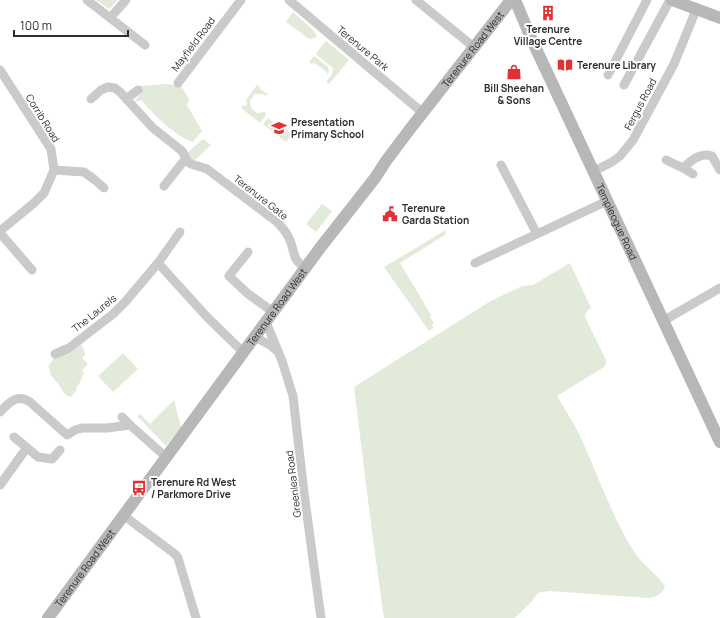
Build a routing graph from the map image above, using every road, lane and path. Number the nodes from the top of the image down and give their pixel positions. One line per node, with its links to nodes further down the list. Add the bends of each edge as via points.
1 (87, 0): 11 (street)
2 (126, 0): 11 (street)
3 (241, 0): 17 (street, Mayfield Road)
4 (289, 0): 22 (street, Terenure Park)
5 (416, 0): 14 (street)
6 (511, 0): 14 (main road, Terenure Road West)
7 (515, 0): 28 (main road, Templeogue Road)
8 (647, 0): 16 (street)
9 (671, 0): 10 (main road); 18 (street)
10 (696, 10): 12 (main road); 28 (street, Fergus Road, via 674,64 633,140 620,156)
11 (110, 18): 13 (street)
12 (720, 18)
13 (144, 45)
14 (475, 48): 22 (main road, Terenure Road West)
15 (0, 70): 27 (street, Corrib Road, via 51,149)
16 (608, 75)
17 (178, 83)
18 (624, 84)
19 (138, 90): 21 (street)
20 (91, 99): 21 (street, Terenure Gate, via 108,86 115,88)
21 (126, 99): 23 (street, Terenure Gate, via 153,128 182,151)
22 (423, 113): 40 (main road, Terenure Road West)
23 (186, 159): 31 (street); 40 (street, Terenure Gate, via 191,164 207,169 277,222 289,239 293,256)
24 (666, 160): 26 (street)
25 (501, 165): 36 (street)
26 (683, 168): 29 (street, via 700,155 708,154); 30 (street)
27 (54, 170): 32 (street, via 84,172); 34 (street, via 44,193)
28 (594, 170): 33 (main road, Templeogue Road)
29 (720, 170)
30 (693, 174)
31 (164, 186)
32 (104, 188)
33 (607, 201): 36 (street); 44 (main road, Templeogue Road)
34 (0, 232): 41 (street)
35 (180, 232): 38 (street, The Laurels)
36 (537, 234): 39 (street)
37 (248, 252): 43 (street, via 229,276)
38 (158, 263): 47 (street); 48 (street, The Laurels, via 113,314 68,348)
39 (475, 263)
40 (305, 268): 43 (main road, Terenure Road West)
41 (32, 270)
42 (720, 288): 44 (street)
43 (269, 317): 45 (main road, Terenure Road West); 46 (street, Greenlea Road)
44 (663, 321): 53 (main road, Templeogue Road)
45 (255, 337): 46 (street); 47 (main road, Terenure Road West)
46 (277, 350): 61 (street, Greenlea Road, via 293,396)
47 (243, 352): 56 (main road, Terenure Road West)
48 (54, 354)
49 (0, 412): 51 (street, via 8,404 25,398 67,435 82,428)
50 (122, 417): 51 (street)
51 (130, 425): 56 (street)
52 (14, 437): 54 (street, via 38,457 52,460)
53 (720, 442)
54 (60, 450)
55 (23, 453): 57 (street)
56 (166, 457): 58 (main road, Terenure Road West)
57 (0, 485)
58 (123, 516): 59 (main road, Terenure Road West); 60 (street, via 178,558)
59 (48, 618)
60 (196, 618)
61 (321, 618)

